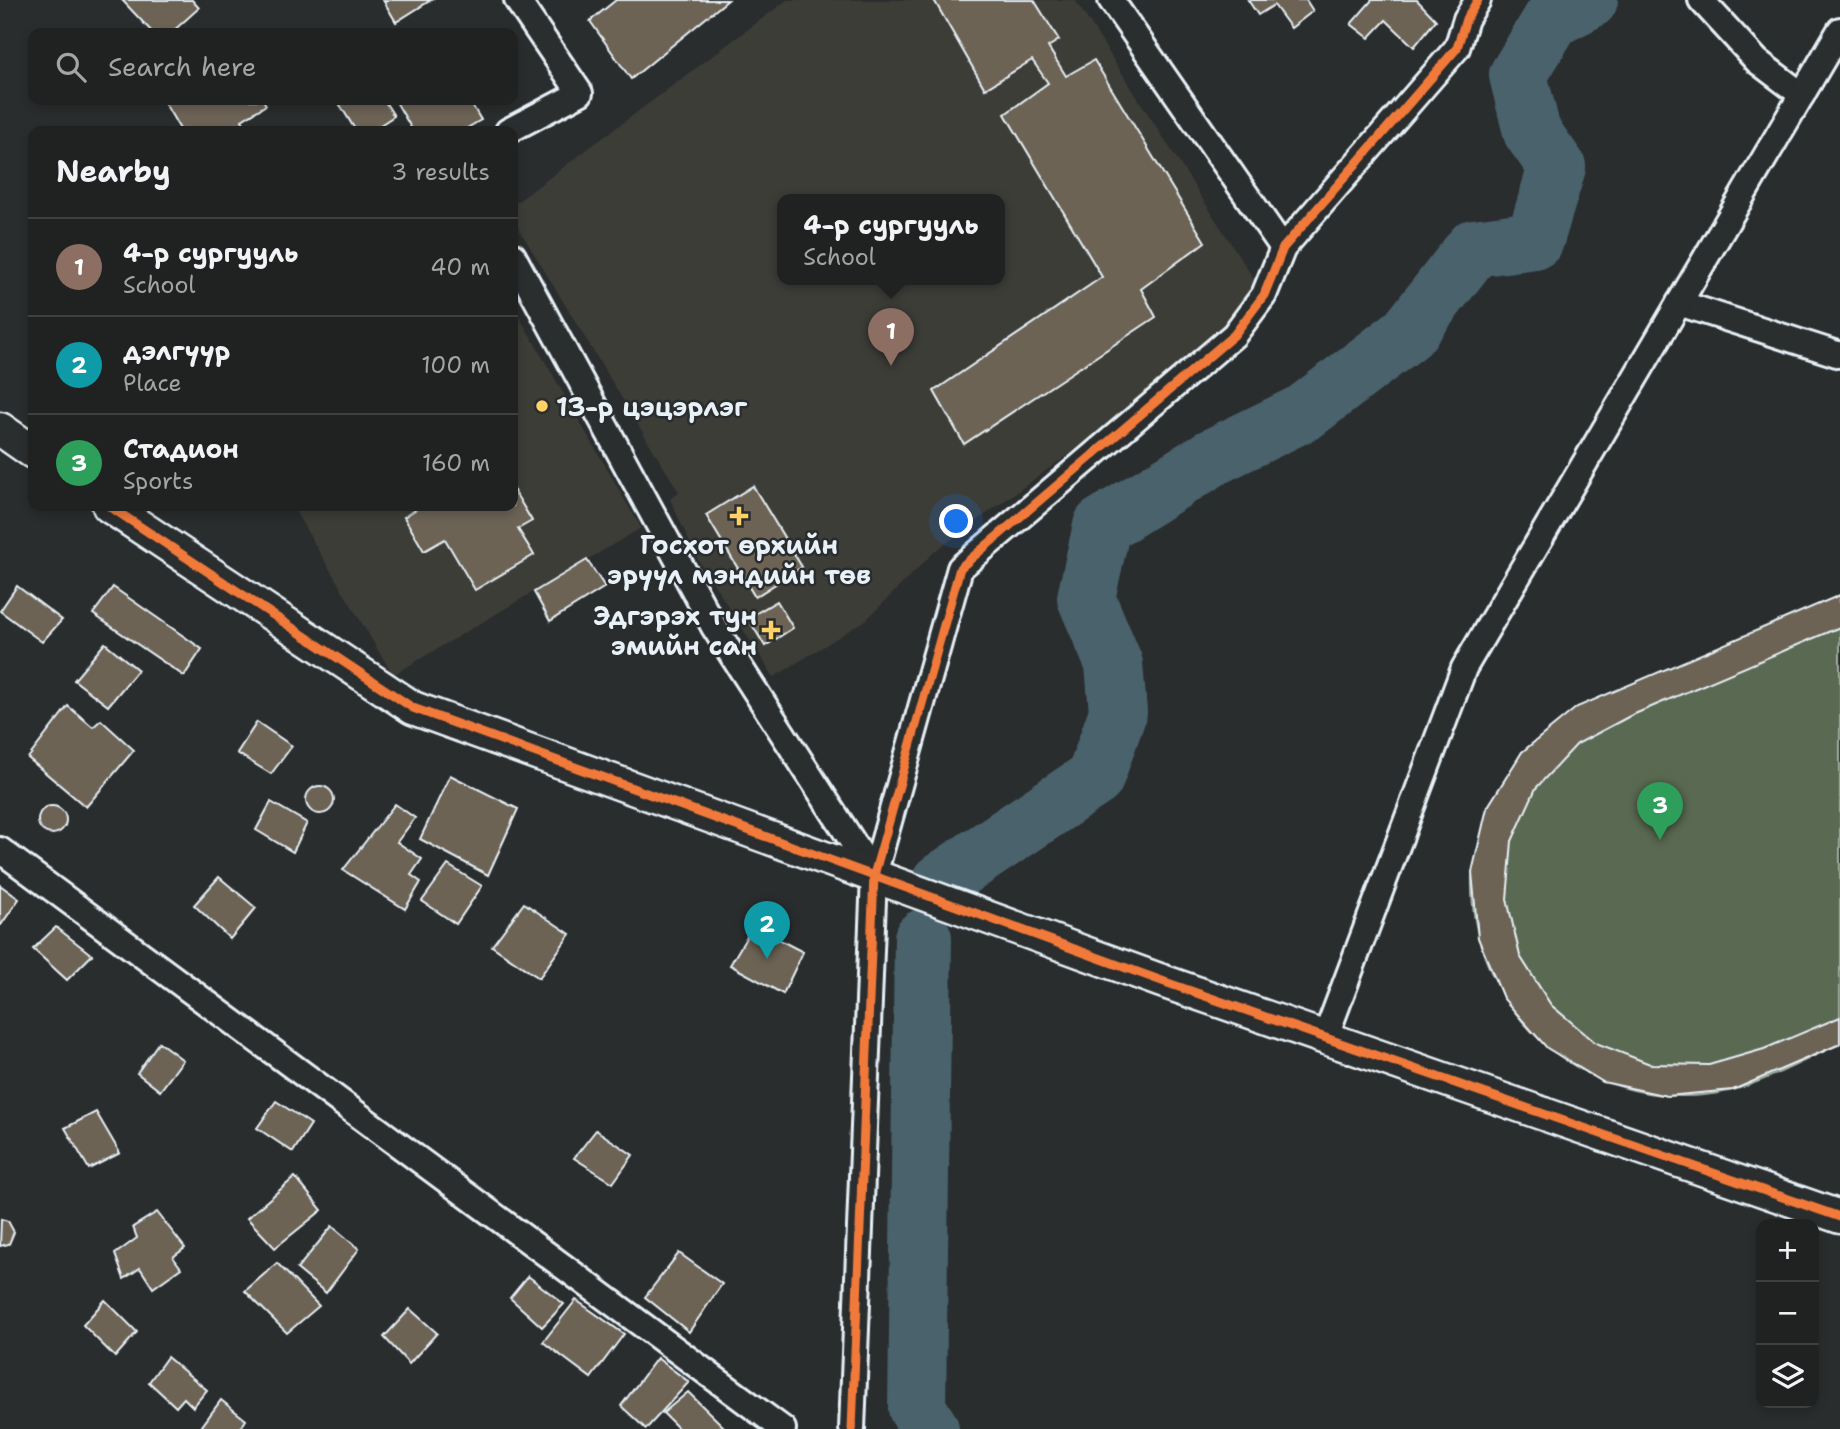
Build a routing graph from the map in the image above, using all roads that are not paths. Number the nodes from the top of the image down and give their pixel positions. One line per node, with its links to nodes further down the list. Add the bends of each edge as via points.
1 (517, 0): 7 (street, via 580,93)
2 (1111, 0): 8 (street)
3 (1703, 2): 6 (street, via 1757,61)
4 (1466, 6): 8 (street, via 1457,48)
5 (1840, 30): 6 (street)
6 (1802, 95): 10 (street)
7 (517, 126)
8 (1283, 248): 16 (street, via 1264,295 1234,335 960,568)
9 (518, 265): 16 (street, via 714,627)
10 (1679, 303): 11 (street); 17 (street, via 1464,668)
11 (1840, 355)
12 (0, 429): 13 (street)
13 (28, 448)
14 (117, 511): 16 (street, via 413,708)
15 (0, 850): 19 (street)
16 (874, 875): 17 (street); 20 (street)
17 (1325, 1038): 18 (street)
18 (1840, 1217)
19 (783, 1429)
20 (852, 1429)

